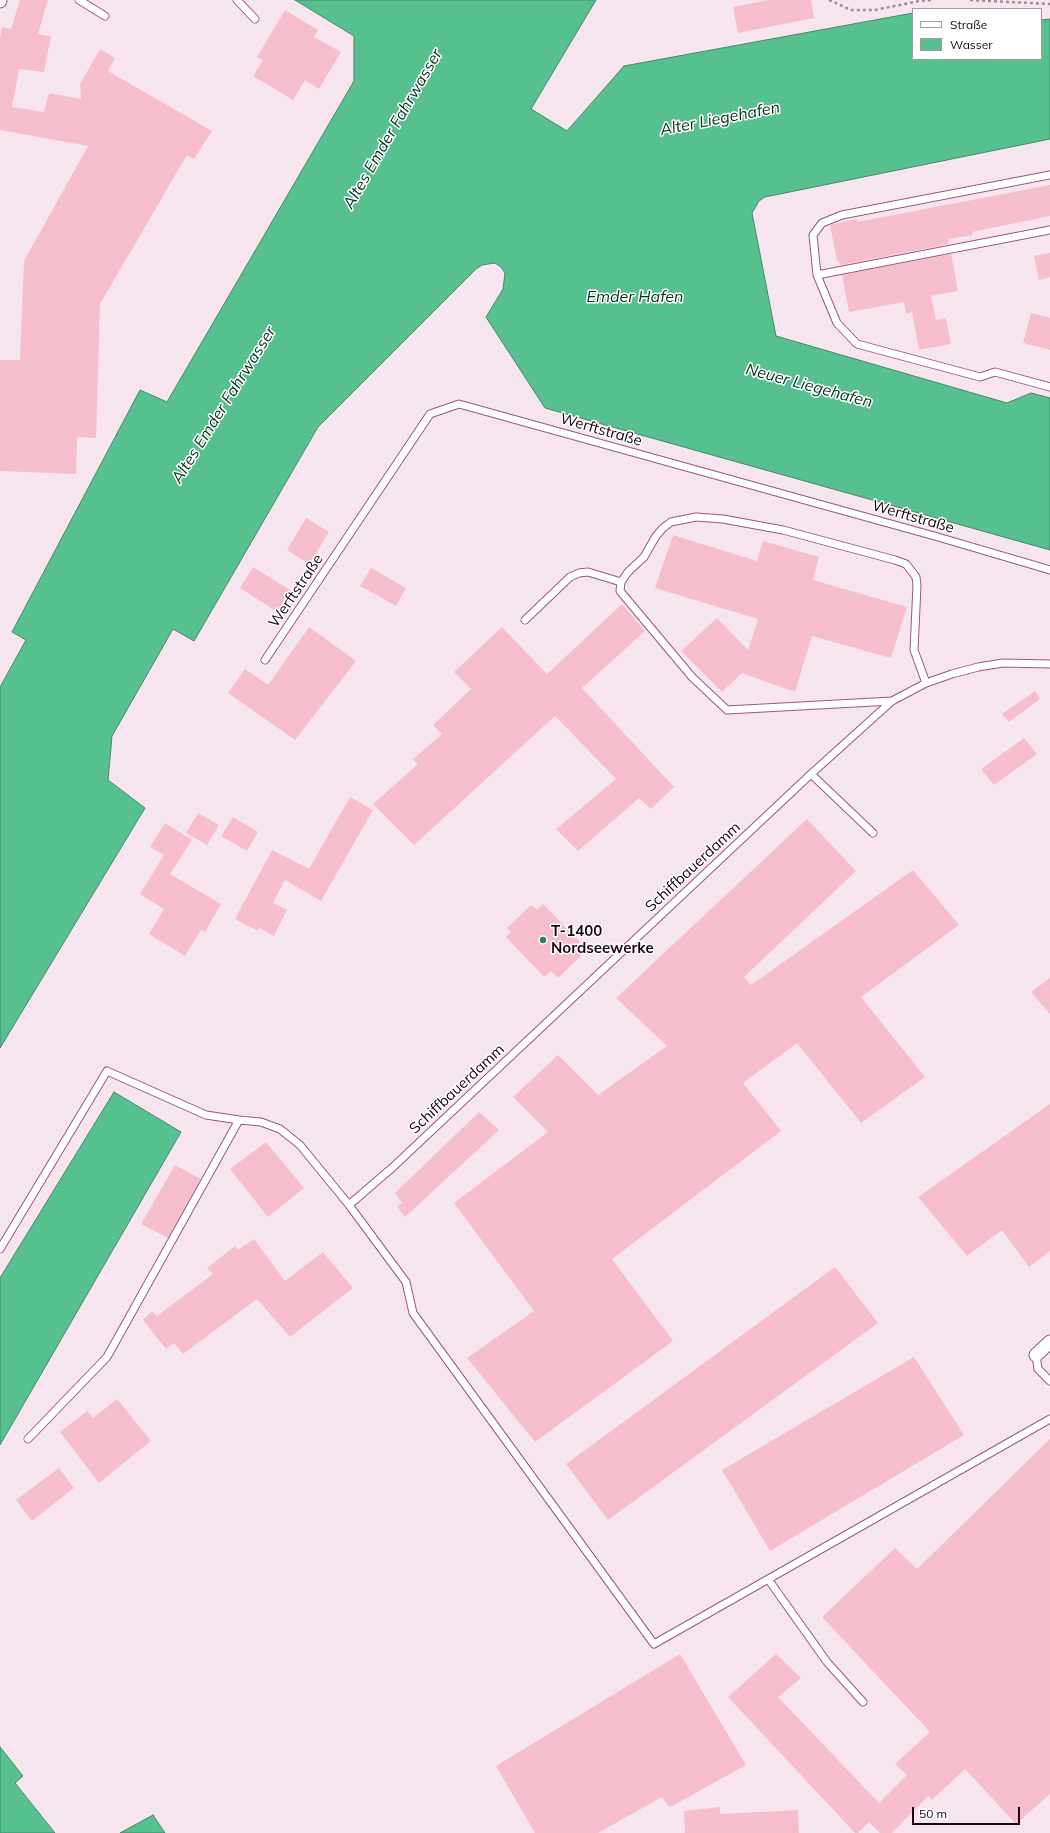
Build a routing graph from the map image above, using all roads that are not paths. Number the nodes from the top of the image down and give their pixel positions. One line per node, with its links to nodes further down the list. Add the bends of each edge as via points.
1 (79, 0): 3 (lane)
2 (237, 0): 4 (lane)
3 (105, 16)
4 (256, 19)
5 (1050, 175): 7 (lane, via 842,215 822,224 813,234)
6 (1050, 230): 7 (lane)
7 (817, 275): 8 (lane, via 837,323 857,344 980,377 995,372)
8 (1050, 387)
9 (1050, 570): 12 (lane, Werftstraße, via 459,404 430,414)
10 (621, 582): 11 (lane, via 588,572 579,573 570,577); 14 (lane, via 644,557 663,528 671,522 696,517 783,530 895,560 906,564 916,577 914,650); 15 (lane, via 620,590 656,635 692,677 727,710)
11 (525, 620)
12 (265, 660)
13 (1050, 664): 14 (lane, Schiffbauerdamm, via 1003,663 952,674)
14 (926, 683): 15 (lane, Schiffbauerdamm)
15 (892, 701): 16 (lane, Schiffbauerdamm)
16 (811, 774): 17 (lane); 19 (lane, Schiffbauerdamm)
17 (873, 833)
18 (239, 1120): 19 (lane, via 260,1122 280,1129 300,1145); 20 (lane, via 206,1115 107,1071); 25 (lane, via 107,1357)
19 (349, 1205): 26 (lane, via 406,1282 413,1313 654,1644)
20 (0, 1249)
21 (1050, 1342): 22 (street)
22 (1036, 1355): 23 (lane, via 1038,1370)
23 (1050, 1381)
24 (1050, 1419): 26 (lane)
25 (28, 1439)
26 (768, 1579): 27 (lane, via 827,1662)
27 (863, 1702)

